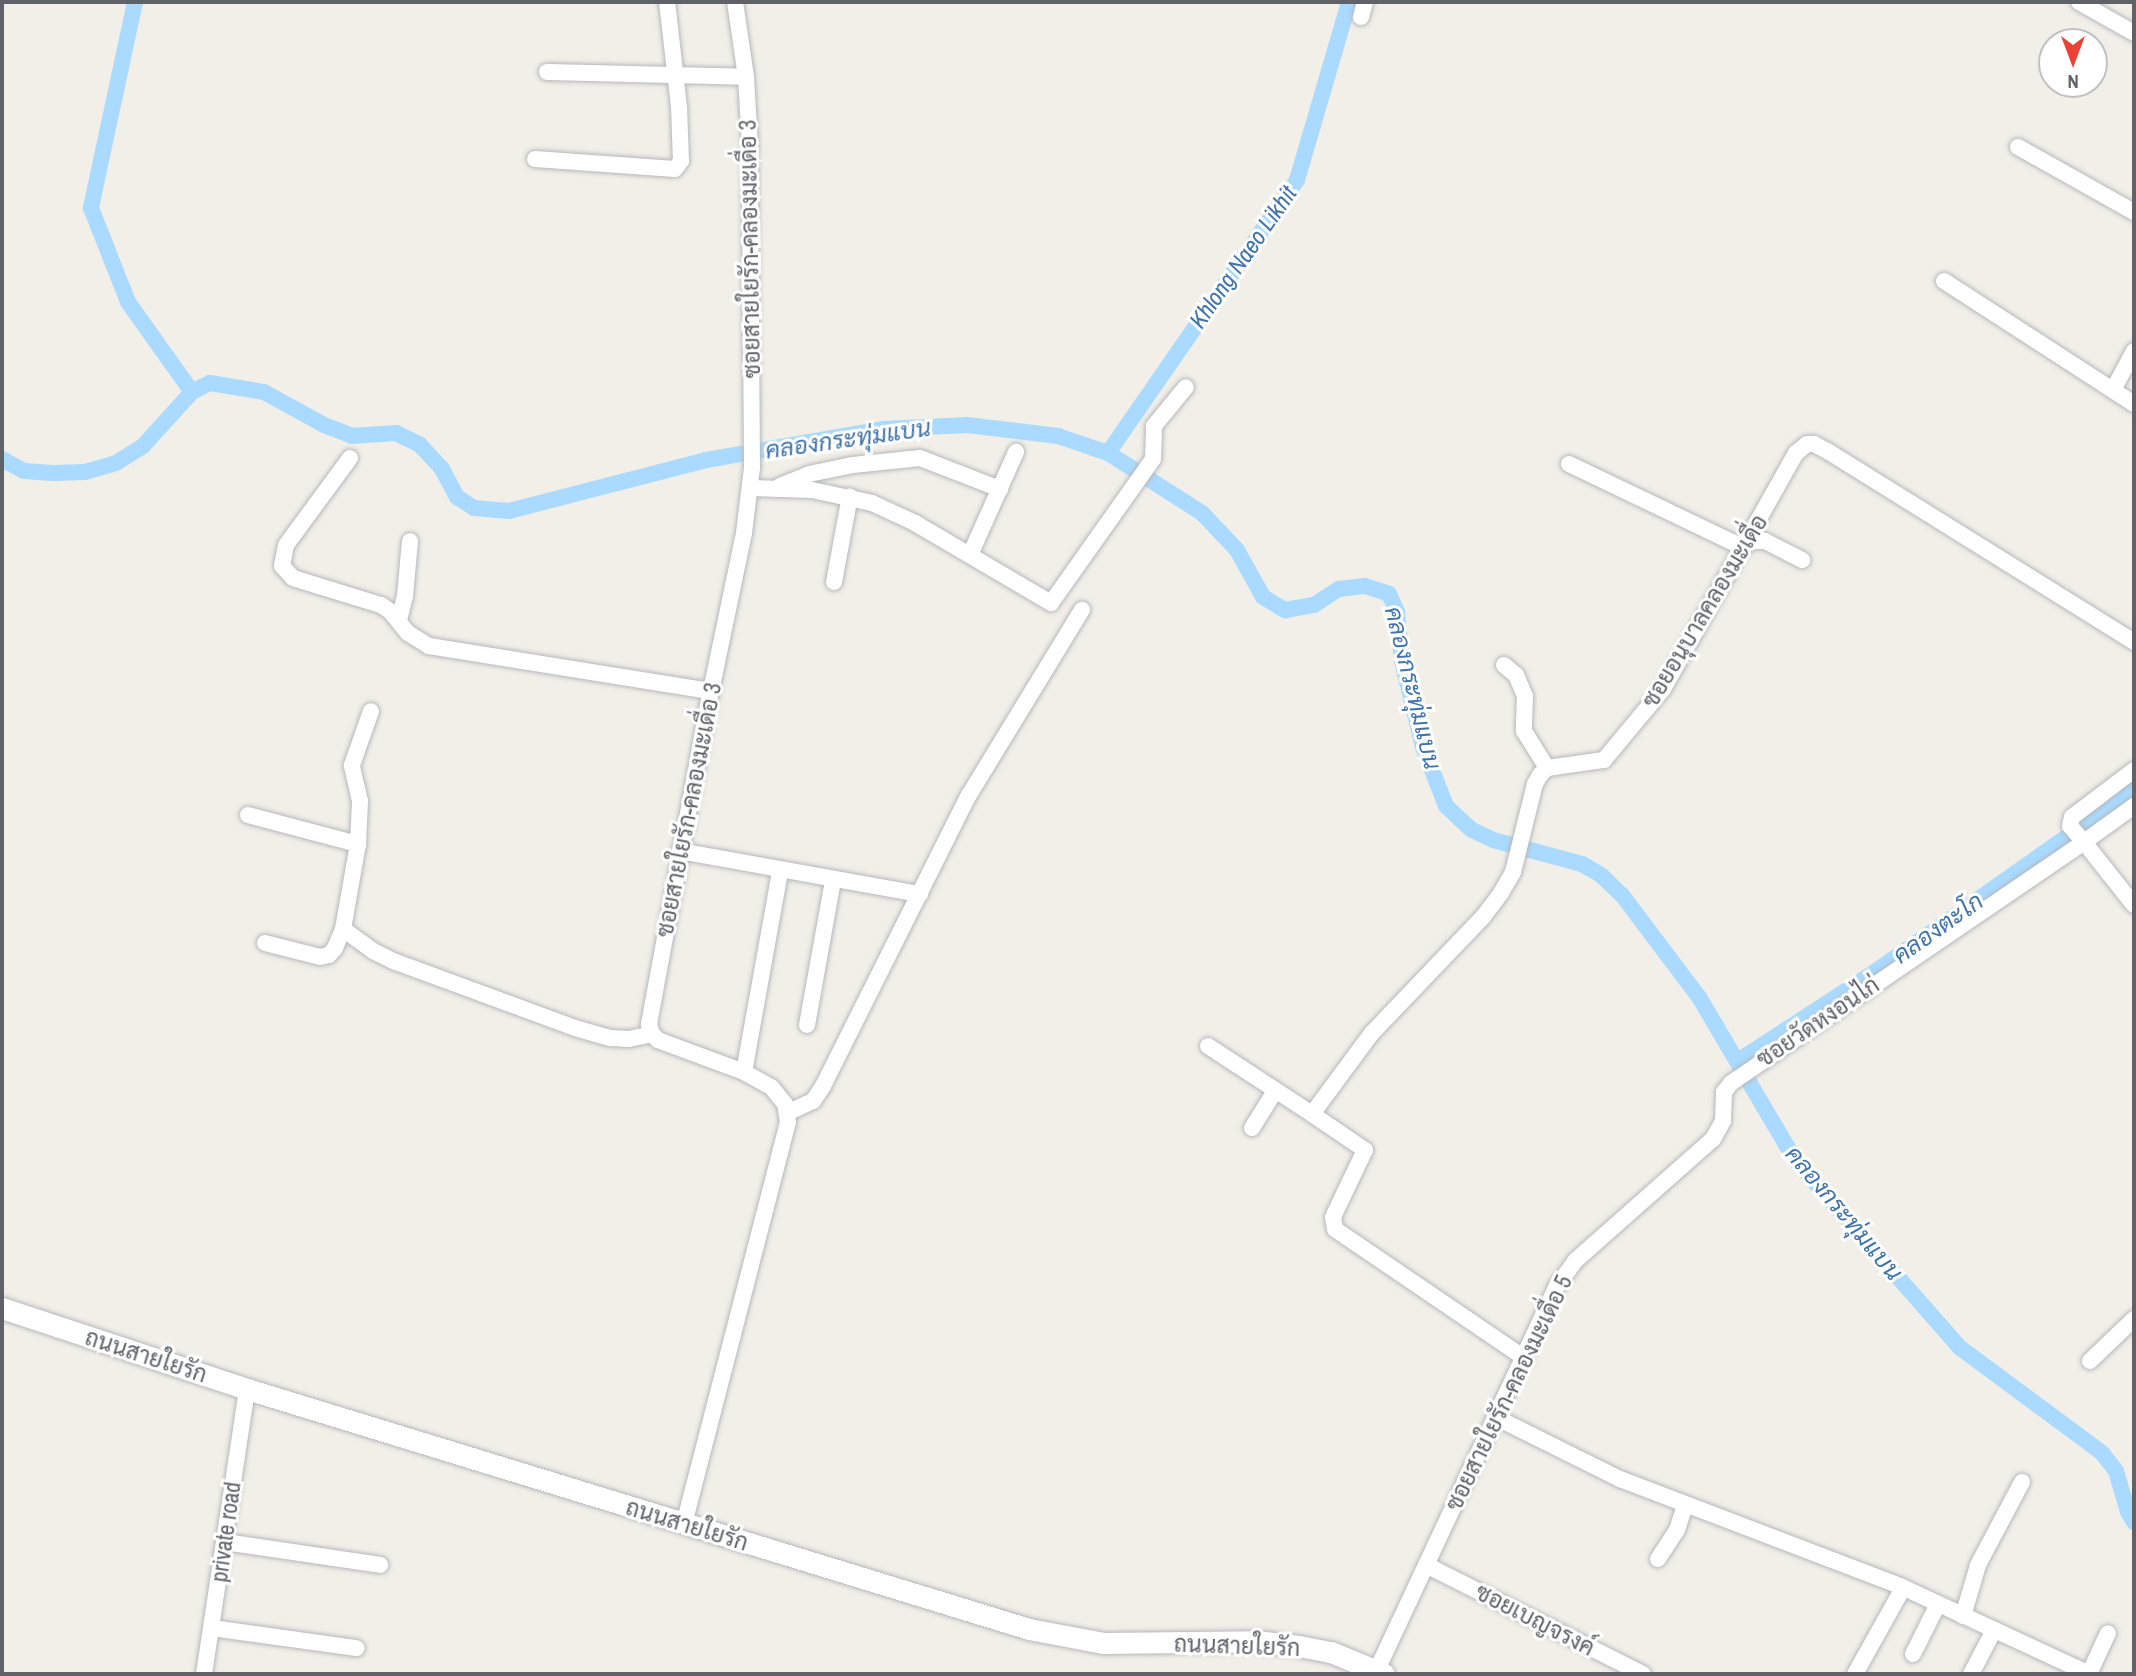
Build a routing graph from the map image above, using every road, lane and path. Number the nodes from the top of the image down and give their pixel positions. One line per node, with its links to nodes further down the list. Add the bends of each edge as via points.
1 (667, 2): 6 (street)
2 (735, 2): 7 (street, ซอยสายใยรัก-คลองมะเดื่อ 3)
3 (2078, 2): 4 (street)
4 (2134, 33)
5 (547, 72): 6 (street)
6 (678, 77): 7 (street); 9 (street, via 681,161 675,169)
7 (746, 77): 19 (street, ซอยสายใยรัก-คลองมะเดื่อ 3, via 751,159)
8 (2018, 147): 10 (street)
9 (535, 159)
10 (2134, 212)
11 (1944, 281): 14 (street)
12 (2134, 351): 14 (street)
13 (1186, 387): 25 (street, via 1154,426 1153,459 1051,603)
14 (2113, 390): 15 (street)
15 (2134, 404)
16 (1016, 452): 21 (street)
17 (350, 458): 29 (street, via 286,545 282,566 293,578 381,605)
18 (1569, 464): 24 (street)
19 (750, 488): 20 (street); 32 (street, ซอยสายใยรัก-คลองมะเดื่อ 3)
20 (778, 488): 21 (street, via 809,474 853,464 920,458); 22 (street)
21 (1000, 489): 25 (street)
22 (850, 496): 25 (street, via 903,517); 27 (street)
23 (410, 541): 29 (street)
24 (1746, 544): 26 (street, via 1765,541); 30 (street, ซอยอนุบาลคลองมะเดื่อ, via 1796,453 1802,446 1814,444); 34 (street, ซอยอนุบาลคลองมะเดื่อ, via 1663,689 1622,742 1604,760)
25 (970, 555)
26 (1802, 560)
27 (834, 582)
28 (1082, 610): 43 (street, via 969,795)
29 (399, 620): 32 (street, via 408,633 429,646)
30 (2134, 642)
31 (1504, 665): 34 (street, via 1516,675 1525,696 1524,731)
32 (711, 691): 40 (street, ซอยสายใยรัก-คลองมะเดื่อ 3)
33 (370, 711): 39 (street, via 352,765 360,801)
34 (1547, 768): 54 (street, via 1535,784 1513,872 1483,917 1372,1032)
35 (2134, 770): 38 (street, via 2072,817)
36 (2134, 806): 38 (street)
37 (248, 815): 39 (street)
38 (2078, 835): 44 (street); 51 (street, ซอยวัดหงอนไก่)
39 (358, 844): 45 (street)
40 (680, 851): 41 (street); 48 (street, ซอยสายใยรัก-คลองมะเดื่อ 3, via 649,1024)
41 (780, 871): 42 (street); 50 (street)
42 (833, 880): 43 (street); 47 (street)
43 (920, 894): 53 (street, via 823,1086 813,1101)
44 (2134, 905)
45 (343, 929): 46 (street, via 335,948 320,957); 48 (street, via 396,962 575,1028 611,1038)
46 (265, 943)
47 (807, 1025)
48 (652, 1034): 50 (street)
49 (1209, 1046): 52 (street)
50 (744, 1072): 53 (street, via 771,1087)
51 (1731, 1083): 58 (street, ซอยสายใยรัก-คลองมะเดื่อ 5, via 1724,1092 1723,1121 1713,1139 1575,1261 1557,1286)
52 (1275, 1091): 54 (street); 55 (street)
53 (787, 1113): 64 (street)
54 (1312, 1114): 58 (street, via 1365,1150 1333,1217 1335,1229)
55 (1252, 1128)
56 (2, 1308): 60 (street, ถนนสายใยรัก)
57 (2134, 1319): 59 (street)
58 (1523, 1357): 61 (street, ซอยสายใยรัก-คลองมะเดื่อ 5)
59 (2090, 1361)
60 (247, 1389): 64 (street, ถนนสายใยรัก); 65 (street, private road)
61 (1495, 1418): 63 (street); 68 (street, ซอยสายใยรัก-คลองมะเดื่อ 5)
62 (2022, 1482): 71 (street, via 1978,1565)
63 (1685, 1505): 66 (street, via 1677,1530); 69 (street)
64 (684, 1524): 77 (street, ถนนสายใยรัก, via 1065,1638 1117,1644 1256,1641 1332,1651)
65 (225, 1542): 67 (street); 72 (street, private road)
66 (1658, 1559)
67 (380, 1565)
68 (1426, 1565): 77 (street, ซอยสายใยรัก-คลองมะเดื่อ 5); 79 (street, ซอยเบญจรงค์)
69 (1903, 1588): 70 (street); 80 (street)
70 (1938, 1604): 71 (street); 76 (street)
71 (1964, 1616): 73 (street)
72 (212, 1628): 75 (street); 78 (street, private road)
73 (1994, 1630): 81 (street); 82 (street)
74 (2108, 1633): 82 (street)
75 (357, 1648)
76 (1913, 1654)
77 (1378, 1673)
78 (204, 1674)
79 (1643, 1674)
80 (1855, 1674)
81 (1971, 1674)
82 (2090, 1674)

